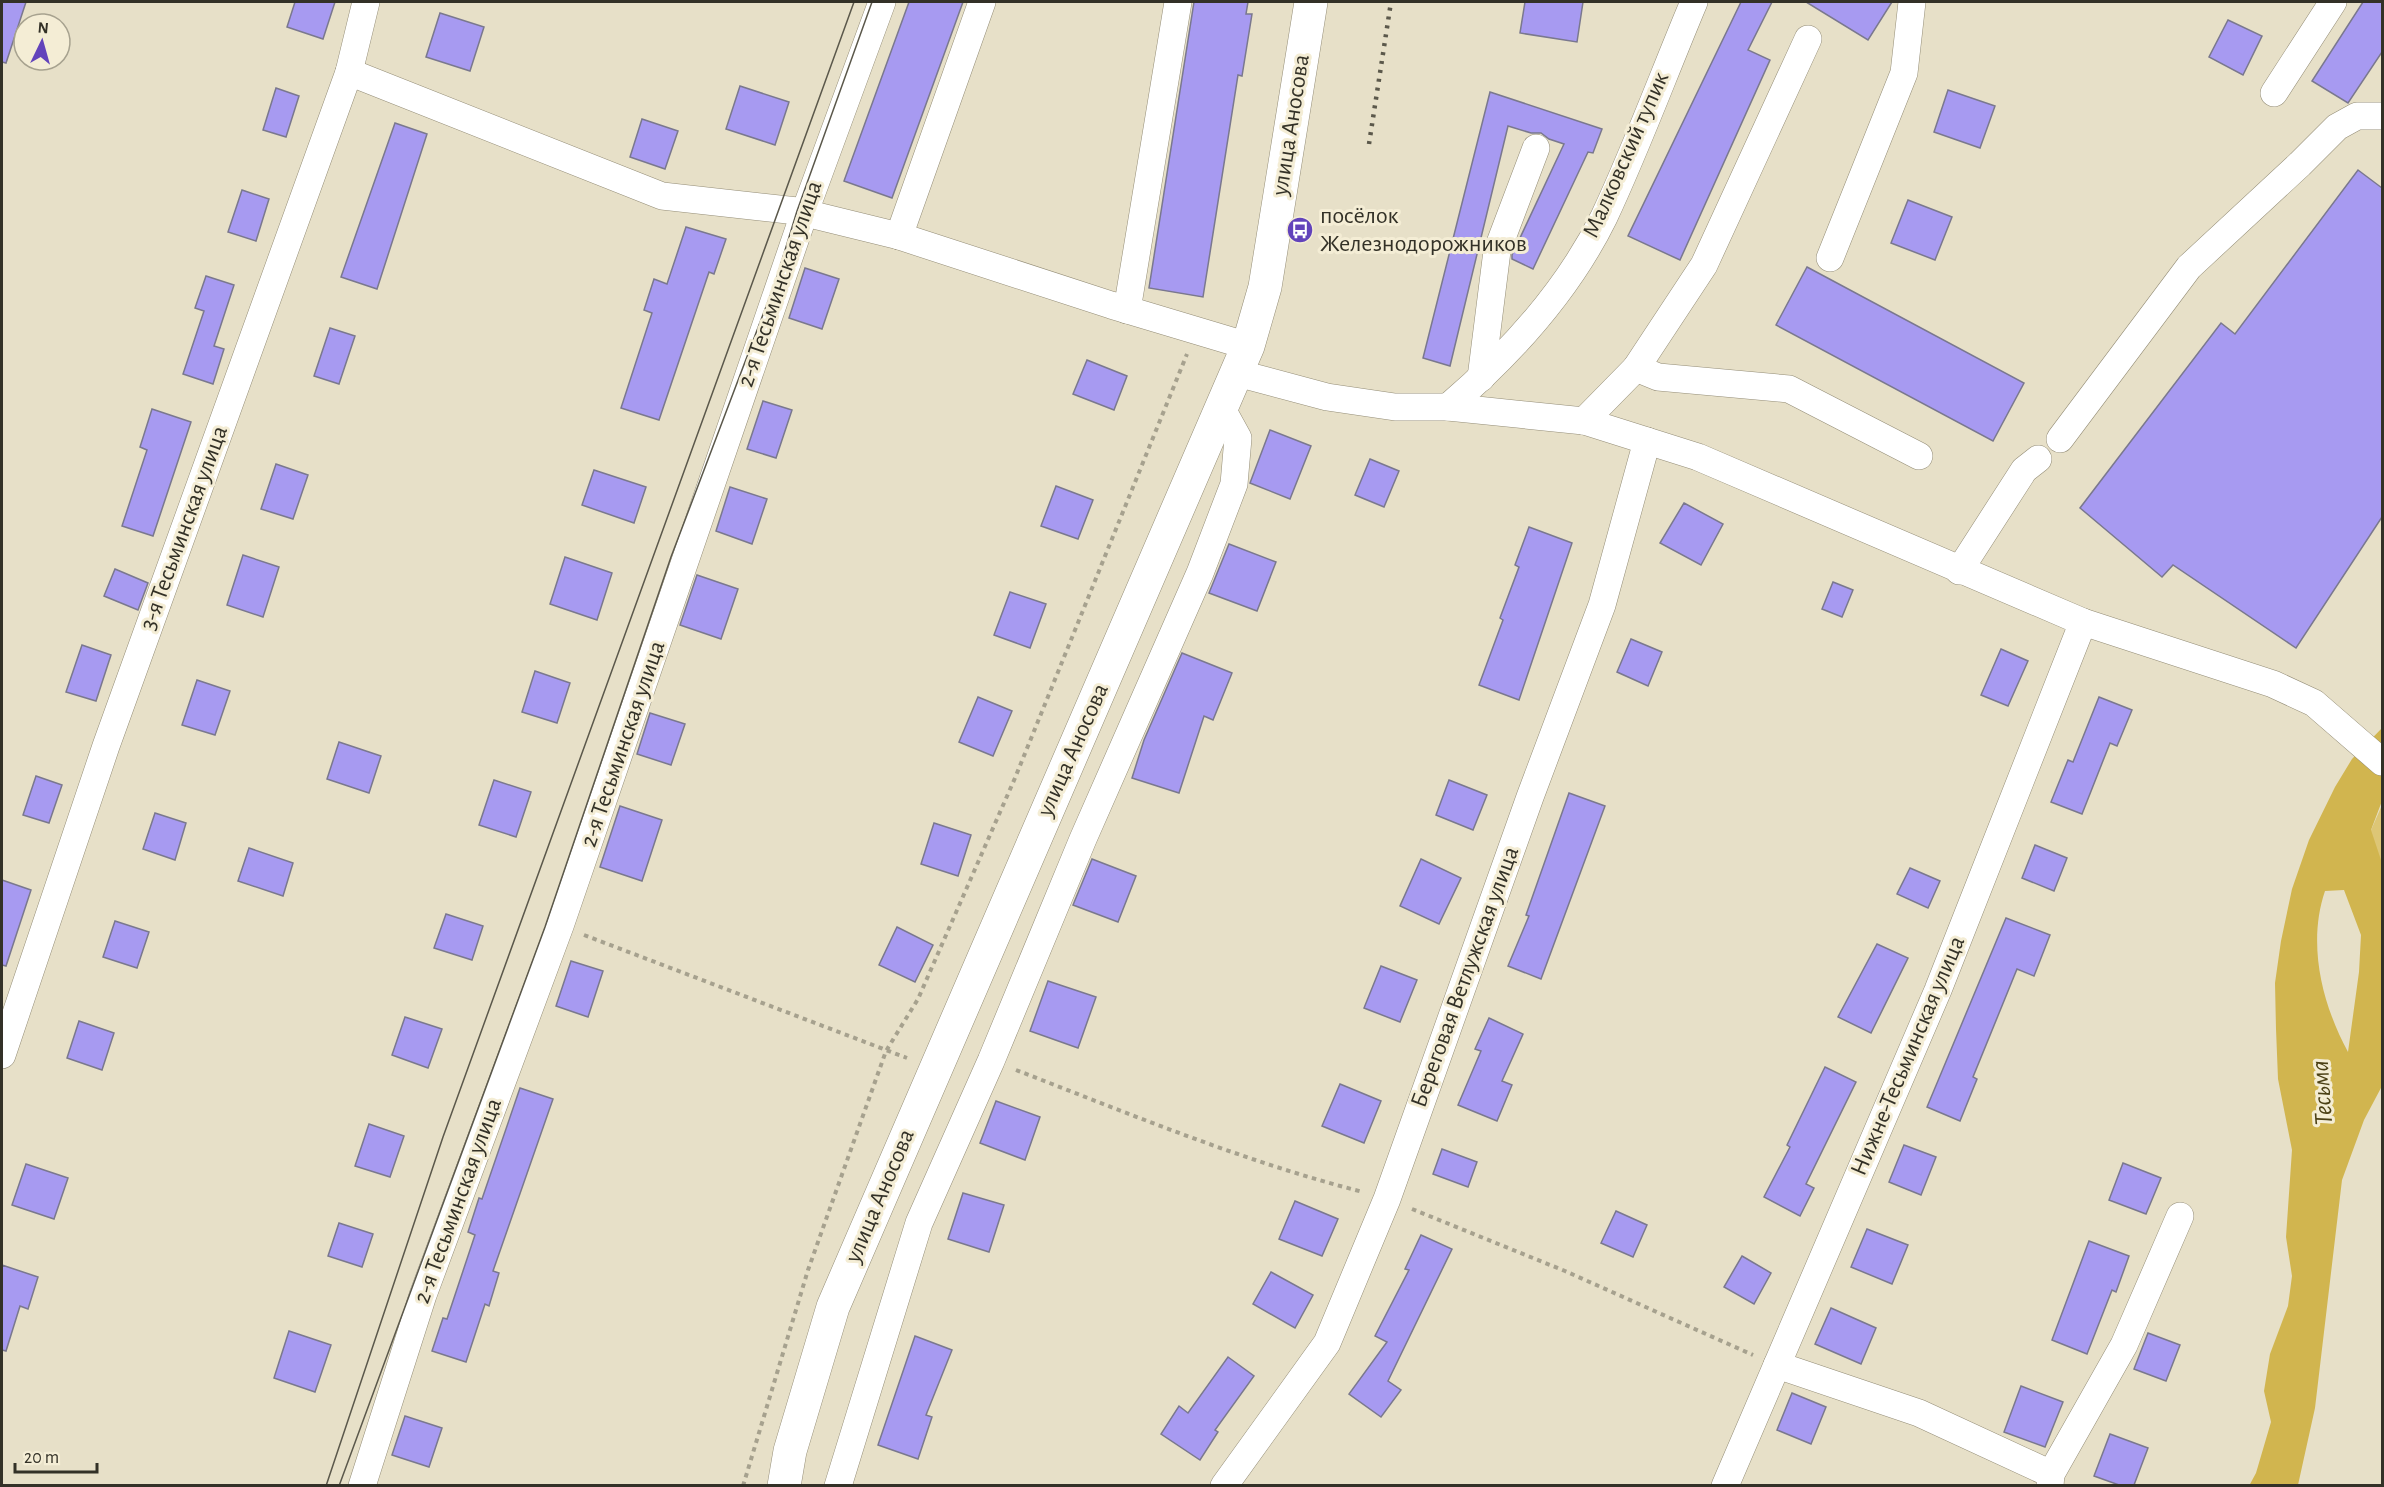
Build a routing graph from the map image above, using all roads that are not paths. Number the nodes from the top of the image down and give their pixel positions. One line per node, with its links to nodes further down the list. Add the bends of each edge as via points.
1 (366, 2): 10 (street, 3-я Тесьминская улица)
2 (882, 2): 14 (street, 2-я Тесьминская улица)
3 (982, 2): 15 (street)
4 (1178, 2): 17 (street)
5 (1311, 2): 18 (main road, улица Аносова, via 1265,287)
6 (1694, 2): 20 (street, Малковский тупик, via 1603,218 1563,284)
7 (1912, 2): 16 (street, via 1904,73)
8 (2332, 2): 11 (street)
9 (1808, 39): 19 (street, via 1704,265)
10 (349, 72): 14 (street, via 663,196); 31 (street, 3-я Тесьминская улица, via 106,746)
11 (2274, 93)
12 (2382, 116): 24 (street, via 2357,116 2337,126 2189,267)
13 (1536, 148): 20 (street, via 1497,251)
14 (792, 211): 15 (street); 35 (street, 2-я Тесьминская улица, via 560,926 423,1295)
15 (899, 236): 17 (street)
16 (1830, 258)
17 (1127, 310): 18 (street, via 1197,331)
18 (1243, 360): 21 (street, via 1327,397 1395,407); 22 (main road, улица Аносова)
19 (1636, 368): 23 (street); 26 (street, via 1658,377 1789,389)
20 (1481, 378): 21 (street, Малковский тупик)
21 (1448, 407): 23 (street)
22 (1222, 409): 36 (main road, улица Аносова, via 833,1307 790,1451); 37 (street, via 1238,438 1234,484 1200,573 919,1223)
23 (1584, 421): 25 (street)
24 (2060, 439)
25 (1647, 441): 28 (street, via 1698,457); 38 (street, Береговая Ветлужская улица, via 1602,605 1387,1198 1327,1343)
26 (1919, 456)
27 (2038, 459): 28 (street, via 2024,470)
28 (1959, 571): 29 (street)
29 (2083, 622): 30 (street, via 2273,684 2313,702); 33 (street, Нижне-Тесьминская улица, via 1938,990)
30 (2382, 762)
31 (2, 1055)
32 (2180, 1216): 34 (street, via 2124,1345)
33 (1777, 1365): 34 (street, via 1918,1413); 39 (street, Нижне-Тесьминская улица)
34 (2050, 1480)
35 (362, 1485)
36 (784, 1485)
37 (838, 1485)
38 (1224, 1485)
39 (1725, 1485)

